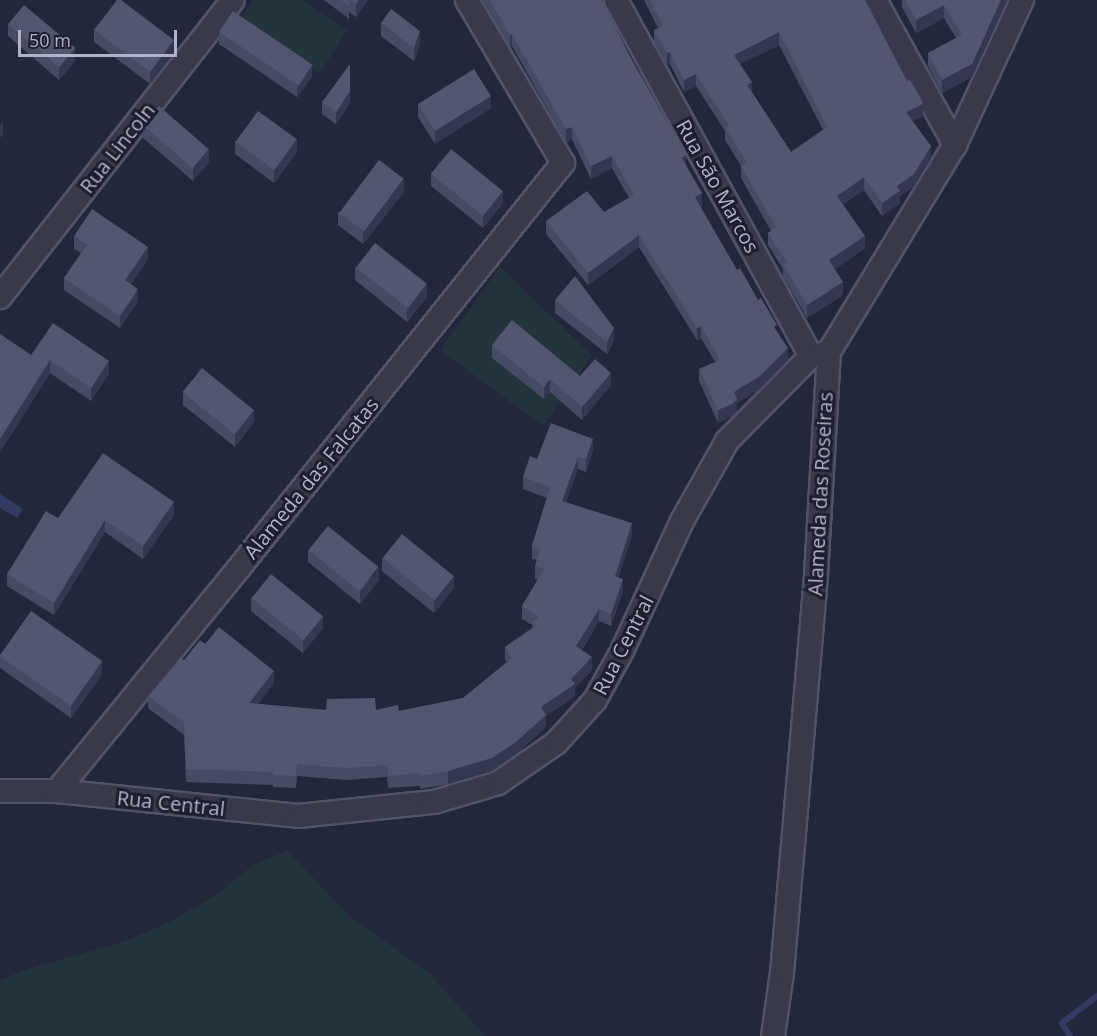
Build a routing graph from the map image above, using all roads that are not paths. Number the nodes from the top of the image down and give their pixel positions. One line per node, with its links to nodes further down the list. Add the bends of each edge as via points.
1 (233, 0): 7 (street, Rua Lincoln)
2 (467, 0): 10 (street, Alameda das Falcatas, via 563,163)
3 (616, 0): 8 (street, Rua São Marcos)
4 (875, 0): 6 (street)
5 (1022, 0): 6 (street, Alameda das Roseiras)
6 (955, 145): 8 (street, Alameda das Roseiras)
7 (0, 297)
8 (820, 354): 10 (street, Rua Central, via 727,441 682,521 595,700 556,743 498,783 434,802 298,816); 11 (street, Alameda das Roseiras, via 816,576 782,973)
9 (0, 791): 10 (street, Rua Central)
10 (57, 791)
11 (773, 1036)

